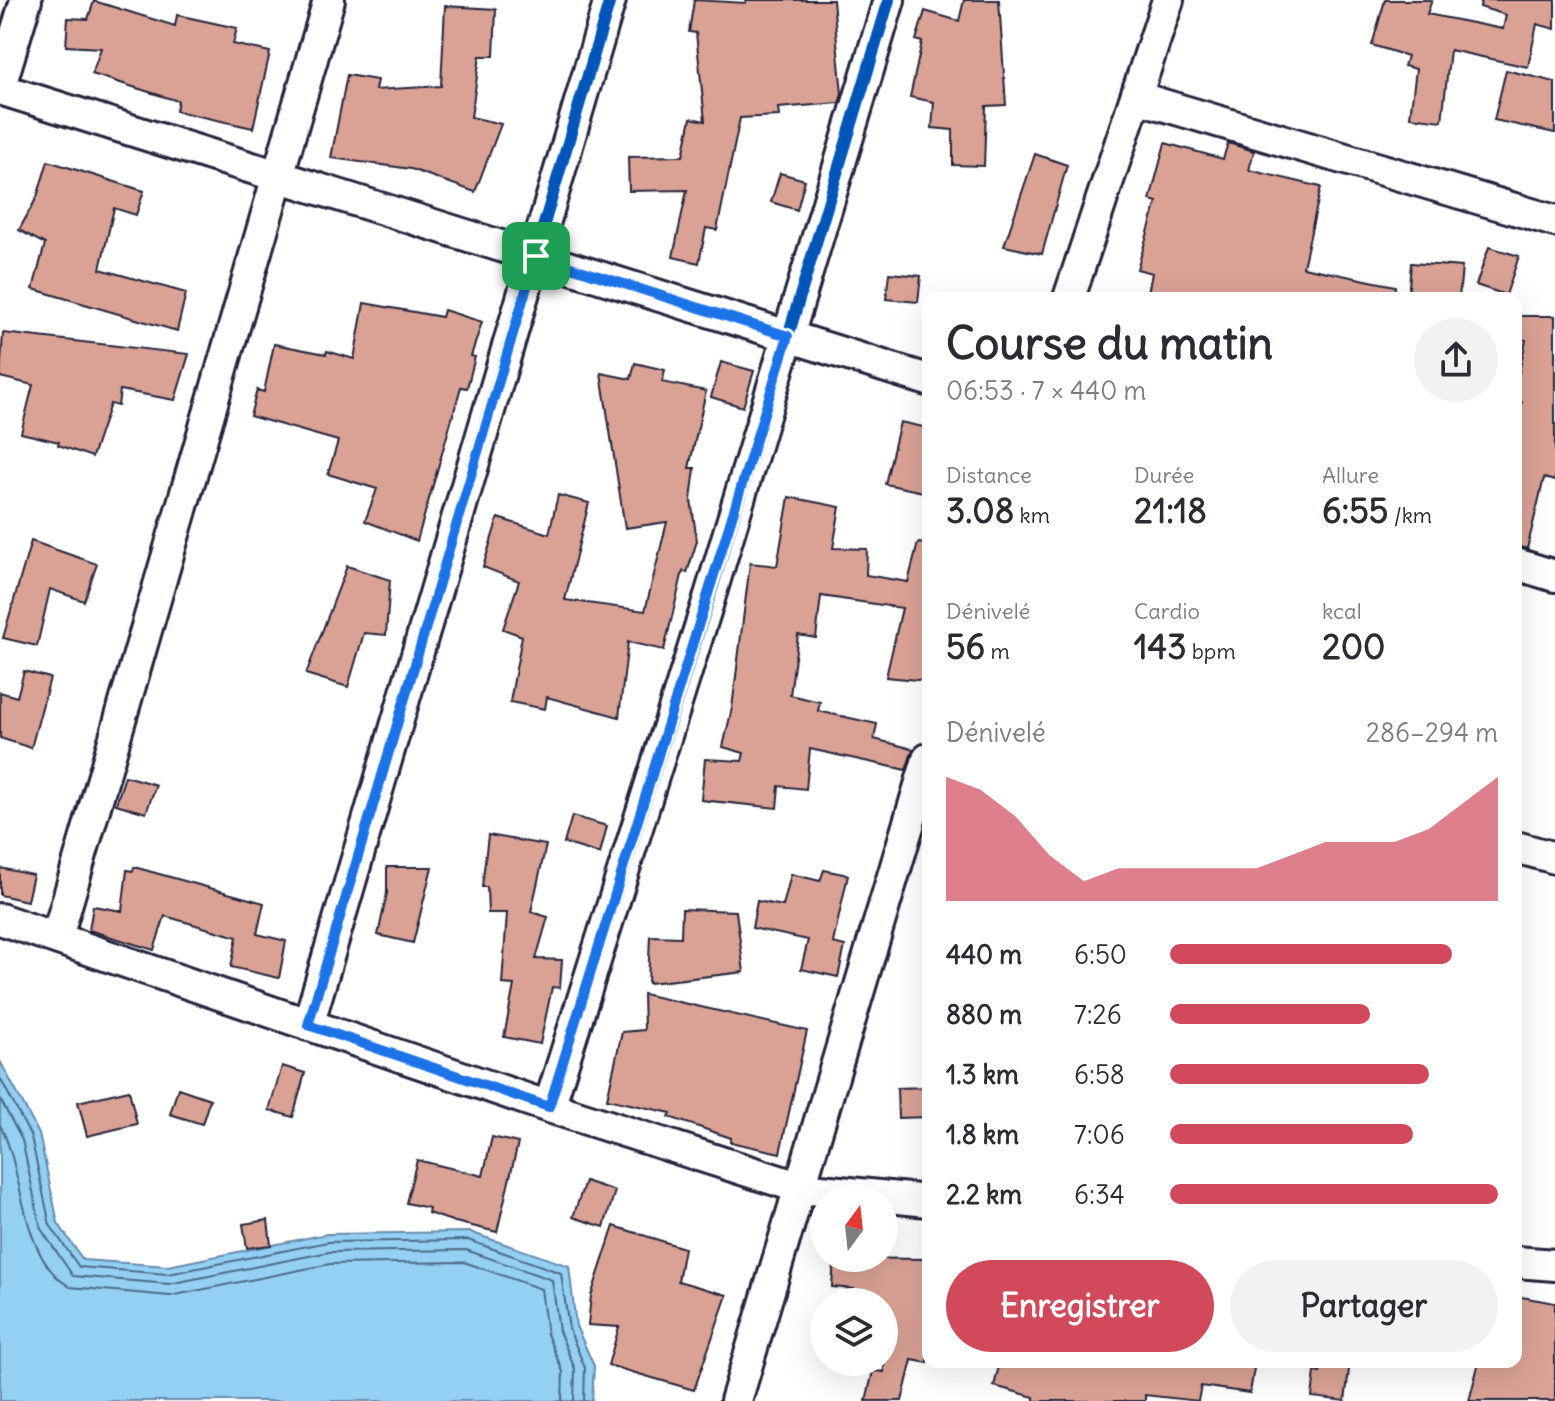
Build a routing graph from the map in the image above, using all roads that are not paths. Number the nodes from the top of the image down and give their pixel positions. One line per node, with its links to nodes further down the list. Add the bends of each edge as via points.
1 (26, 0): 6 (street)
2 (329, 0): 8 (street)
3 (610, 0): 10 (street)
4 (889, 0): 12 (street)
5 (1168, 0): 7 (street)
6 (0, 88): 8 (street)
7 (1136, 97): 9 (street); 11 (street)
8 (278, 176): 10 (street); 20 (street)
9 (1555, 221)
10 (536, 256): 12 (street); 21 (street)
11 (1071, 292)
12 (788, 336): 13 (street); 22 (street)
13 (922, 378)
14 (1522, 566): 15 (street)
15 (1555, 576)
16 (922, 779): 23 (street)
17 (1522, 849): 18 (street)
18 (1555, 858)
19 (0, 919): 20 (street)
20 (57, 937): 21 (street)
21 (308, 1025): 22 (street)
22 (549, 1107): 23 (street)
23 (801, 1188): 24 (street); 27 (street)
24 (922, 1200)
25 (1522, 1262): 26 (street)
26 (1555, 1265)
27 (736, 1401)

